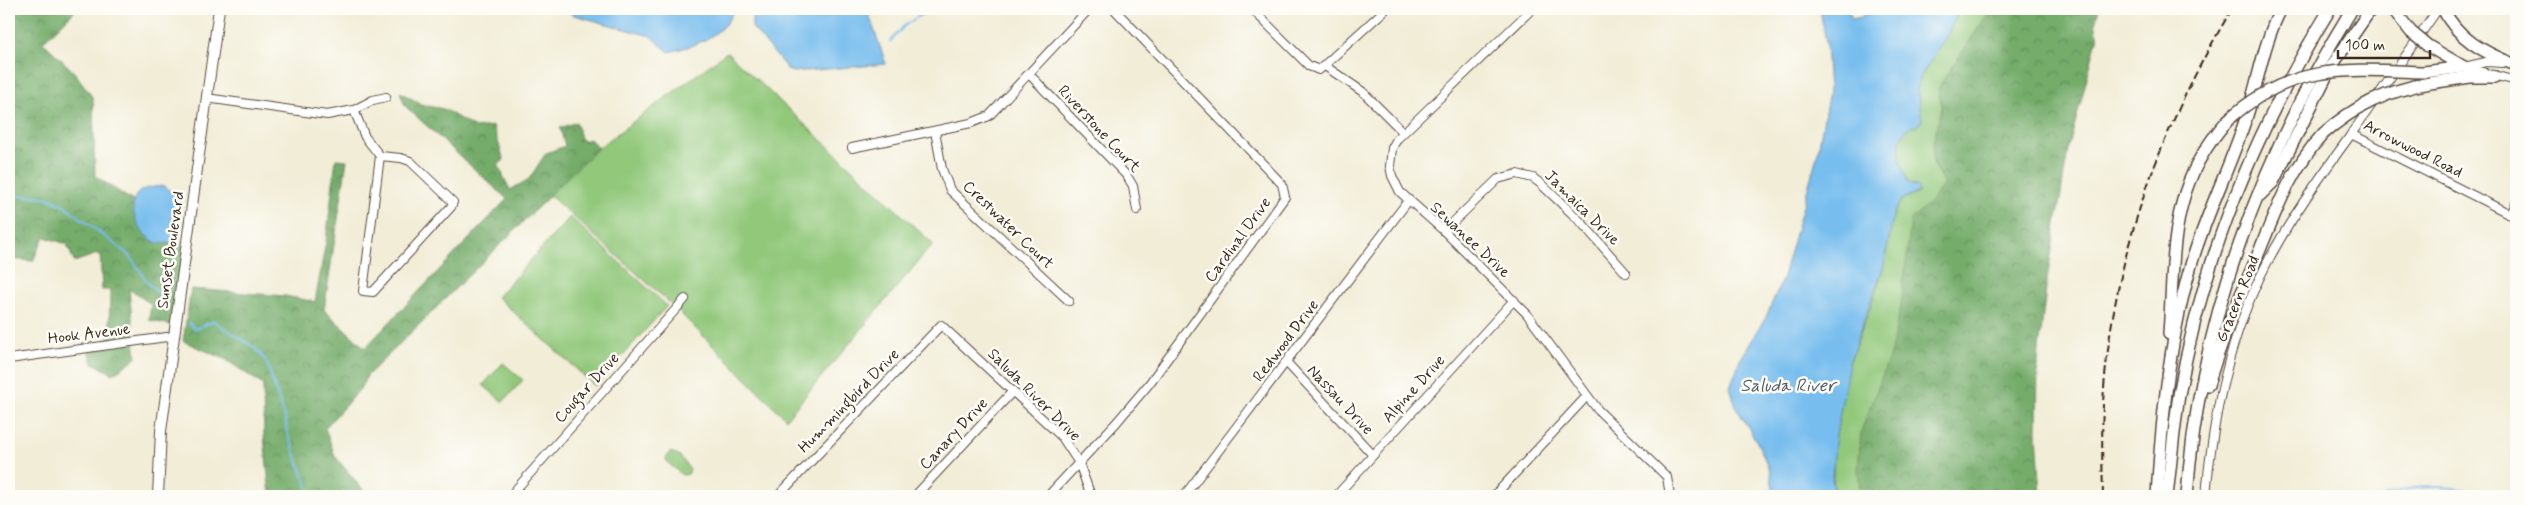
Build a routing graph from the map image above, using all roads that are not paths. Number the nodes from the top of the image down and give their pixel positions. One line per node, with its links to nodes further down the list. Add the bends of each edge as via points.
1 (219, 9): 22 (main road, Sunset Boulevard)
2 (1089, 9): 17 (street)
3 (1114, 9): 48 (street, Cardinal Drive, via 1282,184 1285,197 1149,384)
4 (1252, 9): 15 (street, via 1309,66 1320,70)
5 (1386, 9): 15 (street)
6 (1532, 9): 25 (street, Sewanee Drive)
7 (2281, 9): 45 (highway, via 2268,38 2245,123 2206,220 2190,270 2178,323)
8 (2330, 9): 60 (highway, via 2253,152 2217,243 2180,394)
9 (2352, 9): 29 (highway, via 2300,98)
10 (2371, 9): 29 (highway, via 2331,67 2273,182)
11 (2393, 9): 16 (highway, bridge, via 2411,32 2428,46)
12 (2438, 9): 26 (street, Arrowwood Road)
13 (2446, 13): 14 (highway, via 2470,44)
14 (2514, 65): 16 (street, via 2486,62)
15 (1325, 66): 25 (street, via 1363,92)
16 (2464, 67): 18 (highway); 19 (street)
17 (1029, 74): 24 (street, via 989,116); 32 (street, Riverstone Court, via 1127,176 1133,186)
18 (2427, 77): 19 (highway); 45 (highway, bridge, via 2358,69 2315,73 2272,89 2245,106 2228,120 2198,160 2188,179 2177,230); 46 (highway, bridge, via 2369,101 2347,114 2324,134 2295,170 2220,342)
19 (2494, 77): 20 (street)
20 (2516, 81)
21 (386, 97): 23 (street)
22 (206, 98): 23 (street, via 327,115); 40 (main road, Sunset Boulevard)
23 (354, 110): 28 (street, via 365,137)
24 (935, 131): 27 (street); 38 (street, Crestwater Court, via 942,169 950,190)
25 (1403, 132): 30 (street, Sewanee Drive, via 1392,148 1390,166 1396,186)
26 (2351, 134): 33 (street, Arrowwood Road); 62 (street, Gracern Road, via 2279,241 2248,308 2218,401)
27 (852, 148)
28 (380, 156): 28 (street, via 377,173 362,291 373,292 453,202 410,161)
29 (2257, 198): 46 (highway, via 2226,280 2201,382)
30 (1408, 201): 34 (street, Sewanee Drive); 42 (street, Redwood Drive)
31 (2516, 203): 33 (street)
32 (1137, 210)
33 (2513, 216)
34 (1444, 231): 35 (street, Jamaica Drive, via 1498,179 1509,174 1525,175 1541,184 1581,222); 37 (street, Sewanee Drive)
35 (1626, 274)
36 (685, 299): 50 (street, Cougar Drive)
37 (1514, 300): 44 (street, Sewanee Drive, via 1540,329); 47 (street, Alpine Drive)
38 (1069, 301)
39 (941, 325): 43 (street, Saluda River Drive); 51 (street, Hummingbird Drive)
40 (174, 336): 41 (street, Hook Avenue); 49 (main road, Sunset Boulevard, via 161,431)
41 (9, 359)
42 (1287, 363): 47 (street, Nassau Drive); 55 (street, Redwood Drive)
43 (1013, 391): 48 (street, Saluda River Drive, via 1062,437); 52 (street, Canary Drive)
44 (1587, 396): 57 (street); 58 (street, Sewanee Drive, via 1611,425 1661,469 1667,477)
45 (2162, 435): 59 (highway)
46 (2192, 437): 61 (highway)
47 (1373, 455): 56 (street, Alpine Drive)
48 (1079, 463): 53 (street, Cardinal Drive); 54 (street, Saluda River Drive)
49 (158, 496)
50 (510, 496)
51 (778, 496)
52 (914, 496)
53 (1048, 496)
54 (1091, 496)
55 (1184, 496)
56 (1336, 496)
57 (1494, 496)
58 (1670, 496)
59 (2157, 496)
60 (2167, 496)
61 (2187, 496)
62 (2206, 496)

